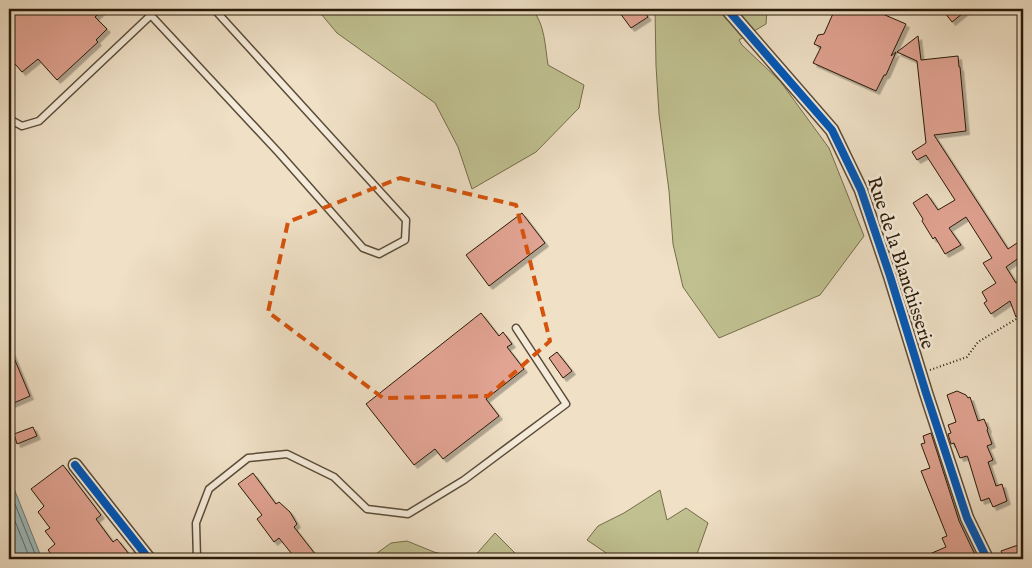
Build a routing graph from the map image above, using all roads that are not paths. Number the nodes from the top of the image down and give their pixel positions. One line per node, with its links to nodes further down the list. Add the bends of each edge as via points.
1 (145, 9): 4 (lane)
2 (214, 9): 4 (lane, via 406,220 405,240 379,254 363,248)
3 (727, 9): 10 (street, Rue de la Blanchisserie, via 832,130 861,190 968,518)
4 (151, 15): 5 (lane, via 39,121 22,126)
5 (9, 119)
6 (516, 328): 9 (lane, via 566,404 464,480 408,514 367,509 334,478 287,454 248,458 208,489 196,523)
7 (75, 465): 8 (street)
8 (149, 559)
9 (197, 559)
10 (987, 559)

